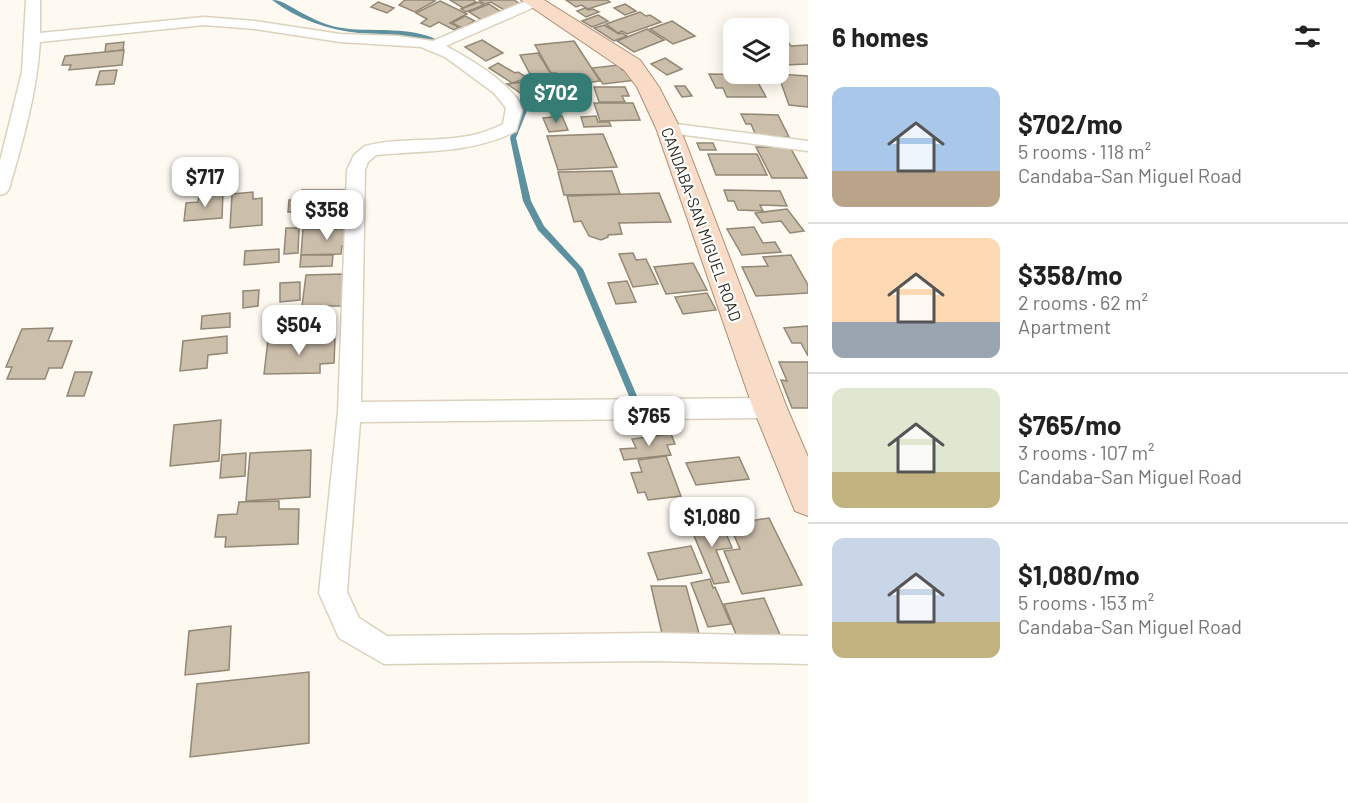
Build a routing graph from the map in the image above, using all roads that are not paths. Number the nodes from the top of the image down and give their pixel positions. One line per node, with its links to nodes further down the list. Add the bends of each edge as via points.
1 (33, 0): 3 (street)
2 (532, 1): 4 (street); 5 (main road, CANDABA-SAN MIGUEL ROAD, via 632,65 644,79)
3 (33, 38): 4 (street, via 230,21 330,37); 7 (street, via 22,114)
4 (440, 43): 9 (street, via 493,84 513,104 514,115 510,127 485,138 371,150 360,159 355,185)
5 (668, 128): 6 (street); 8 (main road, CANDABA-SAN MIGUEL ROAD)
6 (808, 146)
7 (0, 189)
8 (770, 408): 9 (street); 10 (main road, CANDABA-SAN MIGUEL ROAD)
9 (349, 412): 11 (street, via 333,593 349,628 384,650)
10 (808, 499)
11 (808, 650)

